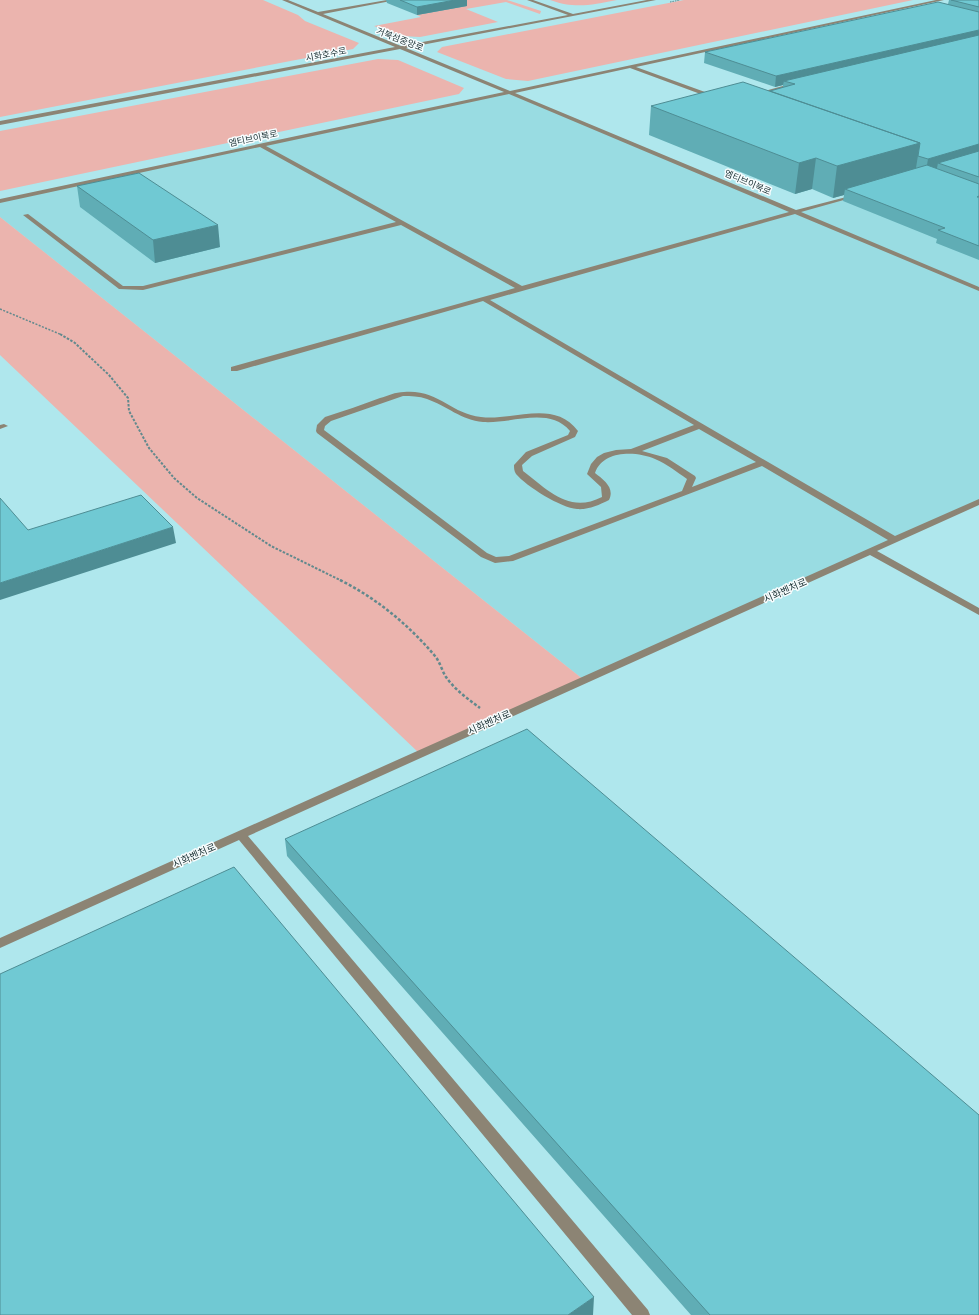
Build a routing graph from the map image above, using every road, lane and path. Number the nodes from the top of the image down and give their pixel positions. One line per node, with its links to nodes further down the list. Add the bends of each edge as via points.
1 (284, 0): 10 (street, 거북섬중앙로)
2 (394, 0): 10 (street)
3 (528, 0): 11 (street)
4 (654, 0): 11 (street, 시화호수로)
5 (680, 0): 7 (path)
6 (942, 0): 8 (street, 엠티브이북로)
7 (666, 3)
8 (921, 4): 9 (street, 엠티브이북로); 13 (street, 엠티브이북로)
9 (935, 8)
10 (316, 14): 12 (street, 거북섬중앙로)
11 (573, 15): 12 (street, 시화호수로)
12 (401, 48): 15 (street, 거북섬중앙로); 18 (street, 시화호수로)
13 (629, 66): 15 (street, 엠티브이북로); 17 (street)
14 (795, 85): 16 (street)
15 (510, 92): 19 (street, 엠티브이북로); 22 (street, 엠티브이북로)
16 (749, 96)
17 (719, 98)
18 (0, 123)
19 (260, 145): 21 (street, 엠티브이북로); 24 (street)
20 (864, 192): 22 (street)
21 (0, 201)
22 (796, 212): 25 (street); 26 (street, 엠티브이북로)
23 (26, 215): 24 (street, via 128,290)
24 (401, 223): 25 (street)
25 (522, 289): 27 (street)
26 (979, 289)
27 (484, 299): 29 (street); 30 (street)
28 (0, 309): 38 (path, via 56,332 75,343 109,375 128,398 129,411 149,448 174,478 197,498 271,546 358,589 394,614 436,657 446,677 462,695)
29 (234, 369)
30 (699, 426): 31 (street); 32 (street)
31 (630, 452): 33 (street, via 656,456 692,478); 33 (street, via 605,456 595,462 591,474 606,485 606,498 586,506 574,506 563,502 519,472 518,465 529,454 571,437 574,431 563,420 536,415 492,420 475,419 428,396 402,394 328,419 321,425 320,431 484,555 495,560 510,559)
32 (762, 463): 33 (street); 35 (street)
33 (686, 491)
34 (979, 502): 35 (street, 시화벤처로)
35 (895, 540): 36 (street, 시화벤처로)
36 (870, 551): 37 (street); 38 (street, 시화벤처로)
37 (979, 612)
38 (495, 720): 39 (street, 시화벤처로)
39 (240, 834): 40 (street, 시화벤처로); 41 (street)
40 (0, 943)
41 (642, 1315)

